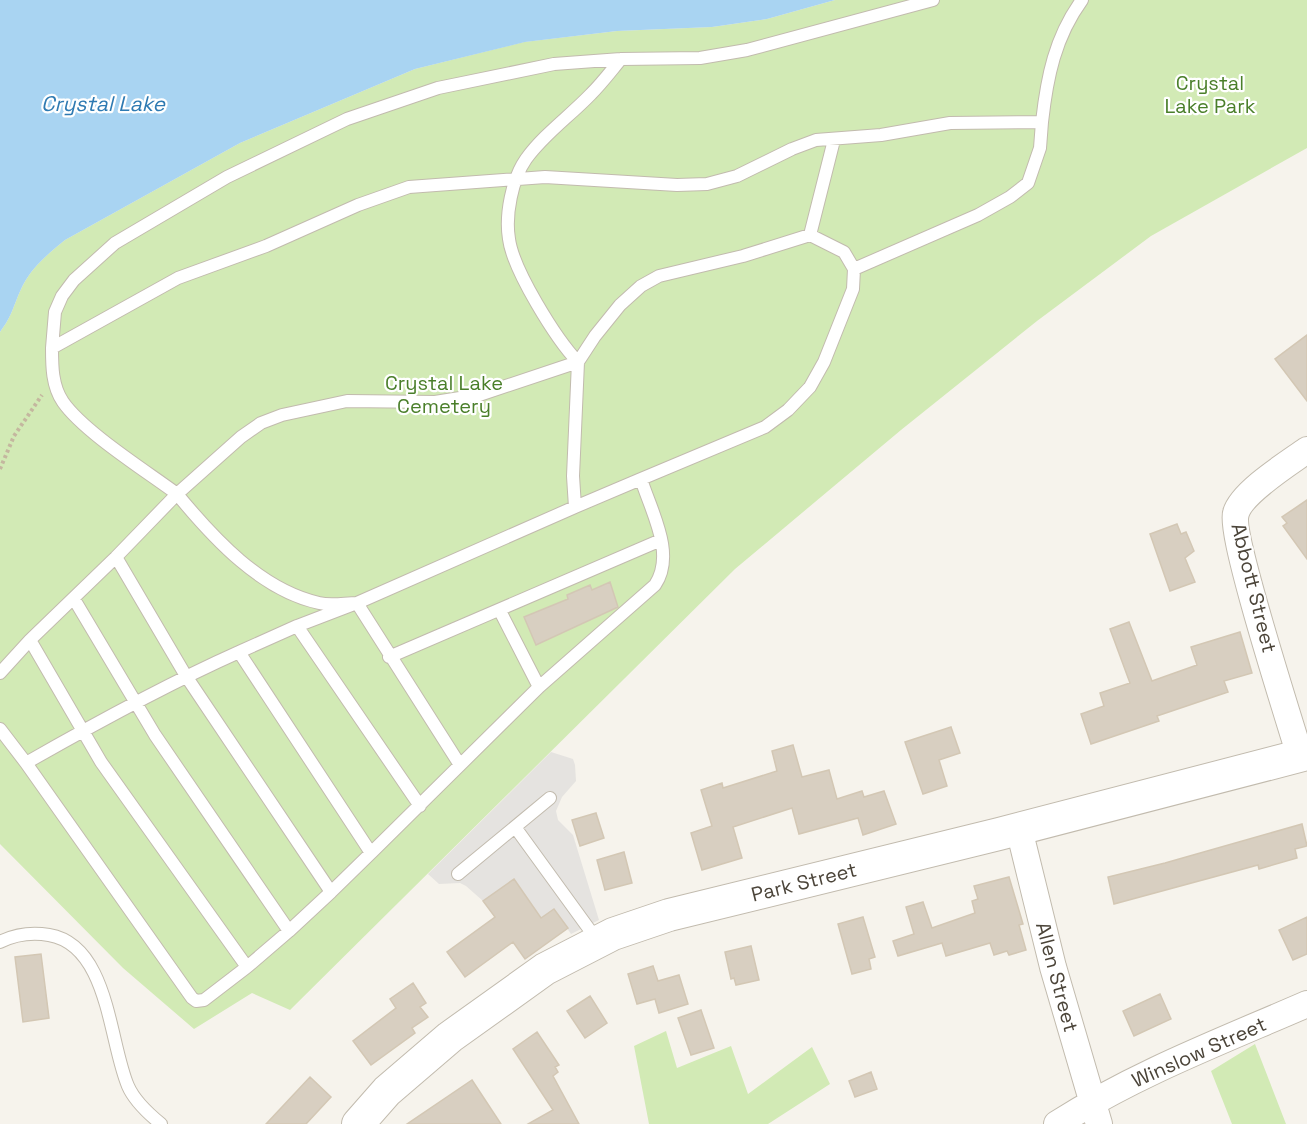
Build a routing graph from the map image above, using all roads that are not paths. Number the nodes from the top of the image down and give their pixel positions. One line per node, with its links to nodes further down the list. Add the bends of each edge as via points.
1 (933, 0): 3 (lane, via 747,50 700,58)
2 (1082, 0): 4 (lane, via 1058,40)
3 (621, 59): 6 (lane, via 591,95 540,143); 9 (lane, via 554,64 438,88 388,103 285,147 148,223 97,258 62,296)
4 (1042, 122): 5 (lane, via 950,123); 8 (lane, via 1040,148 1028,183 978,215)
5 (834, 140): 6 (lane, via 816,140 792,148 737,176 707,184); 7 (lane)
6 (516, 178): 9 (lane, via 389,192 266,246 178,278); 10 (lane, via 507,220 509,240 547,319)
7 (810, 235): 8 (lane, via 844,252); 10 (lane, via 659,276 620,305)
8 (854, 269): 12 (lane, via 853,289 824,362 810,387 789,410 765,427)
9 (52, 348): 13 (lane, via 55,383 78,419)
10 (578, 363): 13 (lane, via 479,395 435,402 346,401 282,415 240,437); 14 (lane)
11 (1307, 450): 30 (street, Abbott Street, via 1249,495 1235,515 1243,559)
12 (641, 479): 14 (lane); 15 (lane)
13 (177, 494): 16 (lane); 18 (lane, via 226,549 287,593 322,604)
14 (575, 507): 18 (lane)
15 (661, 540): 19 (lane); 26 (lane, via 665,553 655,585)
16 (116, 557): 17 (lane); 25 (lane)
17 (74, 599): 21 (lane); 27 (lane)
18 (357, 603): 20 (lane); 23 (lane)
19 (501, 611): 23 (lane); 26 (lane)
20 (297, 627): 22 (lane); 34 (lane)
21 (30, 640): 24 (lane); 29 (lane)
22 (239, 652): 25 (lane); 37 (lane)
23 (389, 657): 32 (lane)
24 (0, 673)
25 (186, 676): 27 (lane); 39 (lane)
26 (539, 687): 32 (lane)
27 (135, 701): 29 (lane); 40 (lane)
28 (0, 729): 31 (lane)
29 (82, 731): 31 (lane); 43 (lane)
30 (1303, 755): 36 (street, Park Street)
31 (26, 763): 43 (lane, via 196,1002)
32 (460, 765): 34 (lane)
33 (550, 798): 35 (lane)
34 (420, 806): 37 (lane)
35 (515, 827): 38 (lane); 41 (lane)
36 (1019, 829): 41 (street, Park Street, via 669,915); 45 (street, Allen Street)
37 (371, 853): 39 (lane)
38 (458, 874)
39 (331, 892): 40 (lane)
40 (289, 931): 43 (lane)
41 (597, 940): 48 (street, Park Street, via 545,969 450,1037 387,1091)
42 (0, 942): 46 (lane, via 35,933 59,937 78,949 92,968 102,995 129,1089)
43 (247, 967)
44 (1307, 1004): 45 (street, Winslow Street, via 1158,1068)
45 (1095, 1113): 49 (street, Winslow Street)
46 (150, 1118): 47 (lane)
47 (161, 1124)
48 (358, 1124)
49 (1057, 1124)

